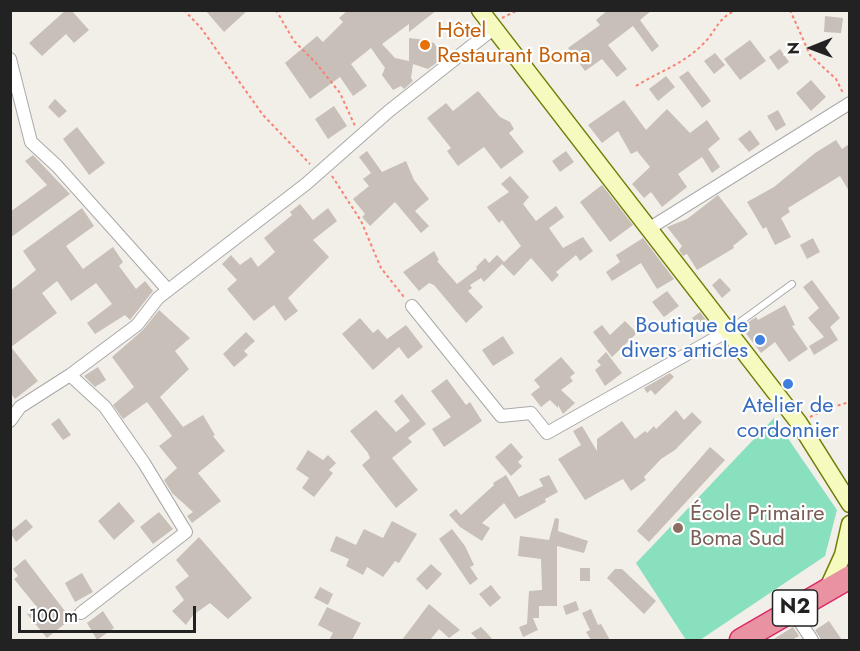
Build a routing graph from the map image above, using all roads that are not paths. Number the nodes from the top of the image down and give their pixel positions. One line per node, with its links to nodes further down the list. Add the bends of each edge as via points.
1 (480, 10): 2 (street)
2 (493, 29): 5 (street); 7 (street)
3 (10, 58): 7 (street, via 31,142)
4 (849, 103): 5 (street)
5 (650, 228): 9 (street)
6 (792, 284): 9 (lane)
7 (168, 290): 10 (street, via 137,325)
8 (412, 306): 9 (street, via 501,416 531,413 547,433)
9 (728, 331): 12 (street, via 799,423)
10 (70, 375): 11 (street, via 20,407); 17 (street, via 105,407 186,532)
11 (10, 421)
12 (849, 504)
13 (849, 524): 15 (street, via 843,555)
14 (849, 577): 15 (highway, N2)
15 (827, 590): 16 (highway, N2)
16 (792, 610): 18 (highway, N2); 19 (street)
17 (81, 613)
18 (741, 640)
19 (812, 640)

